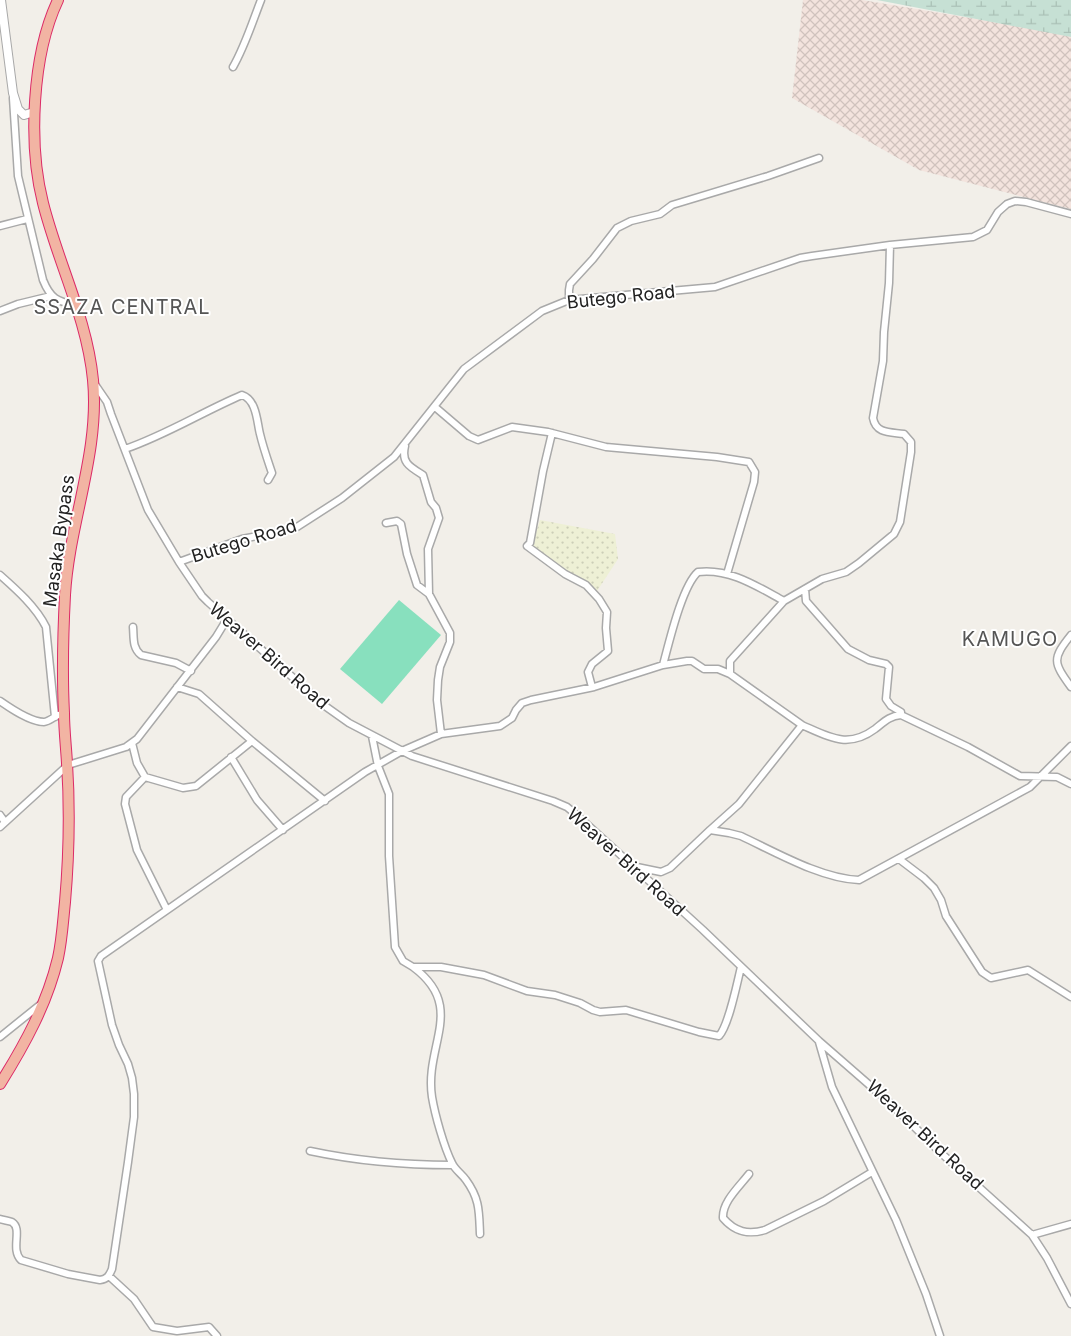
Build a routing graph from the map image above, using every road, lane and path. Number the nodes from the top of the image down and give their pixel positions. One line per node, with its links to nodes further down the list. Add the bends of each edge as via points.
1 (1, 0): 5 (street)
2 (58, 0): 6 (highway, Masaka Bypass, via 46,37)
3 (261, 0): 4 (street, via 246,43)
4 (233, 67)
5 (13, 93): 6 (street, via 18,110 24,115); 9 (street, via 16,168)
6 (34, 112): 14 (highway, Masaka Bypass, via 34,141 42,202)
7 (819, 158): 13 (street, via 623,224 574,279 569,287)
8 (1071, 214): 11 (street, Butego Road, via 1015,201 998,212 987,230 973,237)
9 (27, 219): 10 (street); 12 (street, via 43,280)
10 (0, 226)
11 (890, 245): 13 (street, Butego Road, via 800,258 705,289); 26 (street, via 884,361 873,418 879,430 904,434 911,442 900,522 894,534 859,563 846,572)
12 (51, 296): 14 (street); 15 (street)
13 (569, 300): 17 (street, Butego Road, via 542,311 464,370)
14 (77, 306): 16 (highway, Masaka Bypass, via 87,338)
15 (0, 311)
16 (93, 382): 20 (street, Weaver Bird Road, via 106,402); 43 (highway, Masaka Bypass, via 92,443 65,592)
17 (435, 407): 18 (street, via 478,440 512,427); 19 (street, Butego Road)
18 (552, 433): 24 (street, via 606,446 749,462 755,472 754,482); 40 (street, via 527,546 586,585 608,612 608,651 592,664 588,672)
19 (405, 445): 23 (street, Butego Road, via 342,498 297,527 242,539); 27 (street, via 403,454 408,466 423,475 439,518 428,549)
20 (125, 449): 21 (street, via 157,438 242,396 250,402 258,418 259,433 272,474); 23 (street, Weaver Bird Road, via 148,510)
21 (268, 480)
22 (386, 523): 27 (street, via 397,521 401,524 417,585)
23 (179, 562): 31 (street, Weaver Bird Road, via 208,602)
24 (727, 574): 29 (street); 35 (street, via 698,572 693,578 674,624)
25 (0, 575): 43 (street, via 42,618 46,627)
26 (805, 588): 28 (street); 30 (street)
27 (429, 594): 46 (street, via 451,637 438,680)
28 (793, 596): 29 (street); 30 (street)
29 (784, 601): 34 (street)
30 (806, 601): 44 (street, via 852,652 890,667 886,699)
31 (226, 619): 37 (street); 47 (street, Weaver Bird Road, via 325,706)
32 (133, 627): 37 (street, via 137,652 176,663)
33 (1071, 635): 41 (street, via 1058,652 1057,659 1062,675)
34 (730, 661): 36 (street); 38 (street)
35 (663, 665): 36 (street, via 692,661 704,669); 40 (street)
36 (718, 668): 38 (street)
37 (191, 671): 39 (street)
38 (730, 674): 45 (street)
39 (177, 687): 48 (street, via 199,694); 49 (street)
40 (592, 687): 46 (street, via 522,703 512,718 500,726)
41 (1071, 687)
42 (0, 701): 43 (street, via 38,721 45,722)
43 (59, 714): 53 (highway, Masaka Bypass)
44 (902, 715): 45 (street, via 891,717 852,740 839,740); 55 (street, via 1020,776)
45 (802, 725): 62 (street, via 739,804)
46 (441, 734): 51 (street)
47 (372, 736): 51 (street, Weaver Bird Road); 54 (street)
48 (252, 741): 52 (street); 58 (street)
49 (132, 743): 53 (street); 56 (street)
50 (1071, 746): 55 (street)
51 (402, 751): 54 (street); 64 (street, Weaver Bird Road, via 567,807)
52 (231, 757): 56 (street, via 190,788); 61 (street, via 257,800)
53 (68, 765): 60 (street); 69 (highway, Masaka Bypass, via 63,928)
54 (378, 766): 58 (street); 66 (street, via 390,804 389,856 395,948 402,961)
55 (1042, 776): 57 (street, via 1057,777); 63 (street, via 1030,787)
56 (145, 777): 65 (street, via 126,797 125,804 137,850)
57 (1071, 784)
58 (325, 801): 61 (street)
59 (0, 816): 60 (street)
60 (2, 825)
61 (283, 830): 65 (street)
62 (710, 830): 63 (street, via 741,836 820,872 846,880 859,880); 64 (street, via 670,868 661,872)
63 (899, 859): 68 (street, via 934,888 946,916 986,977 1028,970)
64 (631, 866): 67 (street, Weaver Bird Road)
65 (167, 910): 81 (street, via 98,961 112,1025 128,1064 134,1094 128,1162)
66 (413, 967): 67 (street, via 441,967 484,975 510,986 555,995 600,1012 626,1010 719,1036); 74 (street, via 426,977 441,1006 431,1082 435,1109)
67 (741, 967): 71 (street, Weaver Bird Road)
68 (1071, 997)
69 (44, 1001): 70 (street); 72 (highway, Masaka Bypass, via 20,1053)
70 (0, 1037)
71 (819, 1040): 75 (street, via 832,1087); 80 (street, Weaver Bird Road)
72 (0, 1084)
73 (310, 1151): 74 (street, via 407,1165)
74 (452, 1165): 79 (street, via 476,1194)
75 (872, 1172): 76 (street, via 824,1201 765,1230 744,1233 723,1218 723,1211); 84 (street, via 900,1229)
76 (749, 1174)
77 (0, 1219): 81 (street, via 15,1226 15,1252 21,1260 100,1280)
78 (1071, 1224): 80 (street)
79 (480, 1234)
80 (1032, 1236): 82 (street, Weaver Bird Road)
81 (109, 1276): 83 (street, via 134,1299 153,1327 177,1331 209,1327)
82 (1071, 1304)
83 (217, 1336)
84 (940, 1336)

